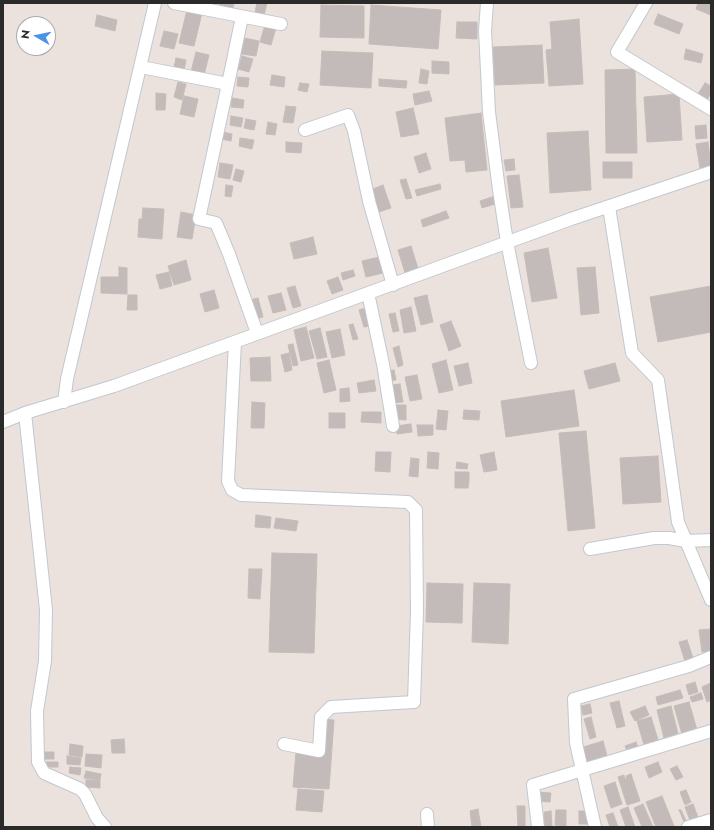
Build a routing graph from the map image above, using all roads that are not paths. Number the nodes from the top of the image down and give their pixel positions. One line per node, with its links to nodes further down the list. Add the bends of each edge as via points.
1 (174, 3): 5 (street)
2 (487, 3): 13 (street, via 485,31 490,112)
3 (646, 3): 9 (street, via 617,52)
4 (152, 5): 7 (street)
5 (242, 17): 6 (street); 8 (street)
6 (281, 24)
7 (141, 67): 8 (street); 19 (street, via 67,379)
8 (228, 84): 16 (street, via 199,219 216,223 230,254)
9 (711, 110)
10 (305, 130): 14 (street, via 348,115)
11 (711, 172): 12 (street)
12 (609, 207): 13 (street); 24 (street, via 632,352 658,380 678,522)
13 (507, 242): 14 (street); 18 (street)
14 (393, 285): 15 (street)
15 (368, 293): 16 (street); 22 (street)
16 (257, 333): 17 (street)
17 (235, 342): 19 (street); 29 (street, via 228,481 232,490 241,494 408,502 416,510 414,702 331,707 321,717 319,751)
18 (532, 363)
19 (64, 402): 20 (street)
20 (25, 414): 21 (street); 33 (street, via 46,610 45,661 37,711 38,762 44,773 80,789)
21 (3, 422)
22 (393, 426)
23 (711, 540): 24 (street)
24 (686, 541): 25 (street, via 654,538); 26 (street)
25 (590, 549)
26 (711, 600)
27 (711, 657): 30 (street, via 689,666 574,699 576,743)
28 (711, 731): 30 (street)
29 (284, 744)
30 (582, 769): 35 (street, via 533,785); 37 (street)
31 (427, 814): 34 (street)
32 (711, 820): 38 (street)
33 (105, 827)
34 (428, 827)
35 (538, 827)
36 (589, 827): 37 (street)
37 (595, 827)
38 (688, 827)

